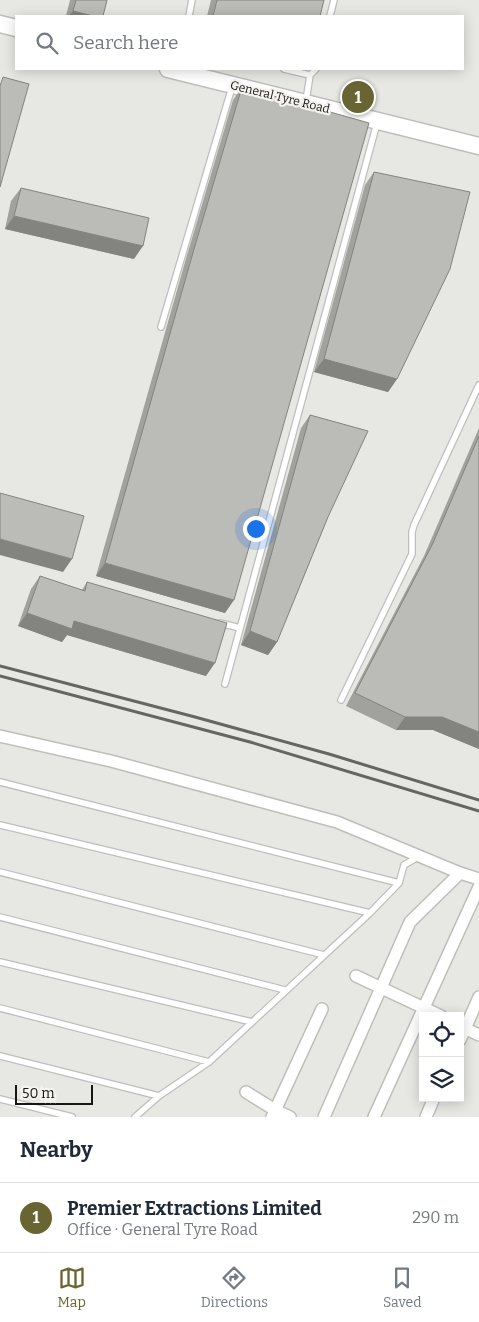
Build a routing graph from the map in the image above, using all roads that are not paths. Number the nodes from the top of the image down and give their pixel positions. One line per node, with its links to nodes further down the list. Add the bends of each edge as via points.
1 (192, 0): 3 (lane)
2 (334, 0): 4 (lane)
3 (189, 15)
4 (330, 15)
5 (0, 24): 6 (street)
6 (15, 28)
7 (172, 70): 11 (street, General Tyre Road)
8 (288, 70): 10 (lane)
9 (315, 70): 10 (lane)
10 (310, 75): 12 (lane)
11 (232, 85): 12 (street, General Tyre Road); 15 (lane)
12 (306, 103): 13 (street, General Tyre Road)
13 (378, 121): 14 (street, General Tyre Road); 18 (lane)
14 (479, 146)
15 (162, 327)
16 (479, 385): 20 (lane, via 414,525 410,559)
17 (212, 620): 18 (lane)
18 (240, 628): 19 (lane)
19 (225, 684)
20 (341, 700)
21 (0, 736): 24 (street, via 111,761 337,822)
22 (0, 782): 28 (lane)
23 (0, 825): 30 (lane)
24 (420, 856): 26 (street); 28 (lane, via 404,865)
25 (0, 872): 32 (lane)
26 (460, 873): 27 (street); 35 (street, via 410,922)
27 (479, 879)
28 (399, 882): 30 (lane)
29 (479, 887): 38 (street)
30 (370, 913): 32 (lane)
31 (0, 917): 36 (lane)
32 (324, 954): 36 (lane)
33 (0, 962): 42 (lane)
34 (356, 976): 35 (street)
35 (380, 989): 38 (street); 56 (street)
36 (285, 990): 42 (lane)
37 (479, 997): 43 (street)
38 (424, 1007): 41 (street); 57 (street)
39 (0, 1008): 47 (lane)
40 (322, 1009): 52 (street)
41 (433, 1012)
42 (252, 1022): 47 (lane)
43 (464, 1025)
44 (464, 1028): 45 (street)
45 (479, 1035)
46 (0, 1056): 49 (lane)
47 (209, 1062): 49 (lane)
48 (246, 1092): 52 (street)
49 (159, 1096): 54 (lane)
50 (0, 1100): 53 (lane)
51 (432, 1102): 58 (street)
52 (273, 1114): 55 (street)
53 (72, 1117)
54 (136, 1117)
55 (290, 1117)
56 (324, 1117)
57 (374, 1117)
58 (426, 1117)

